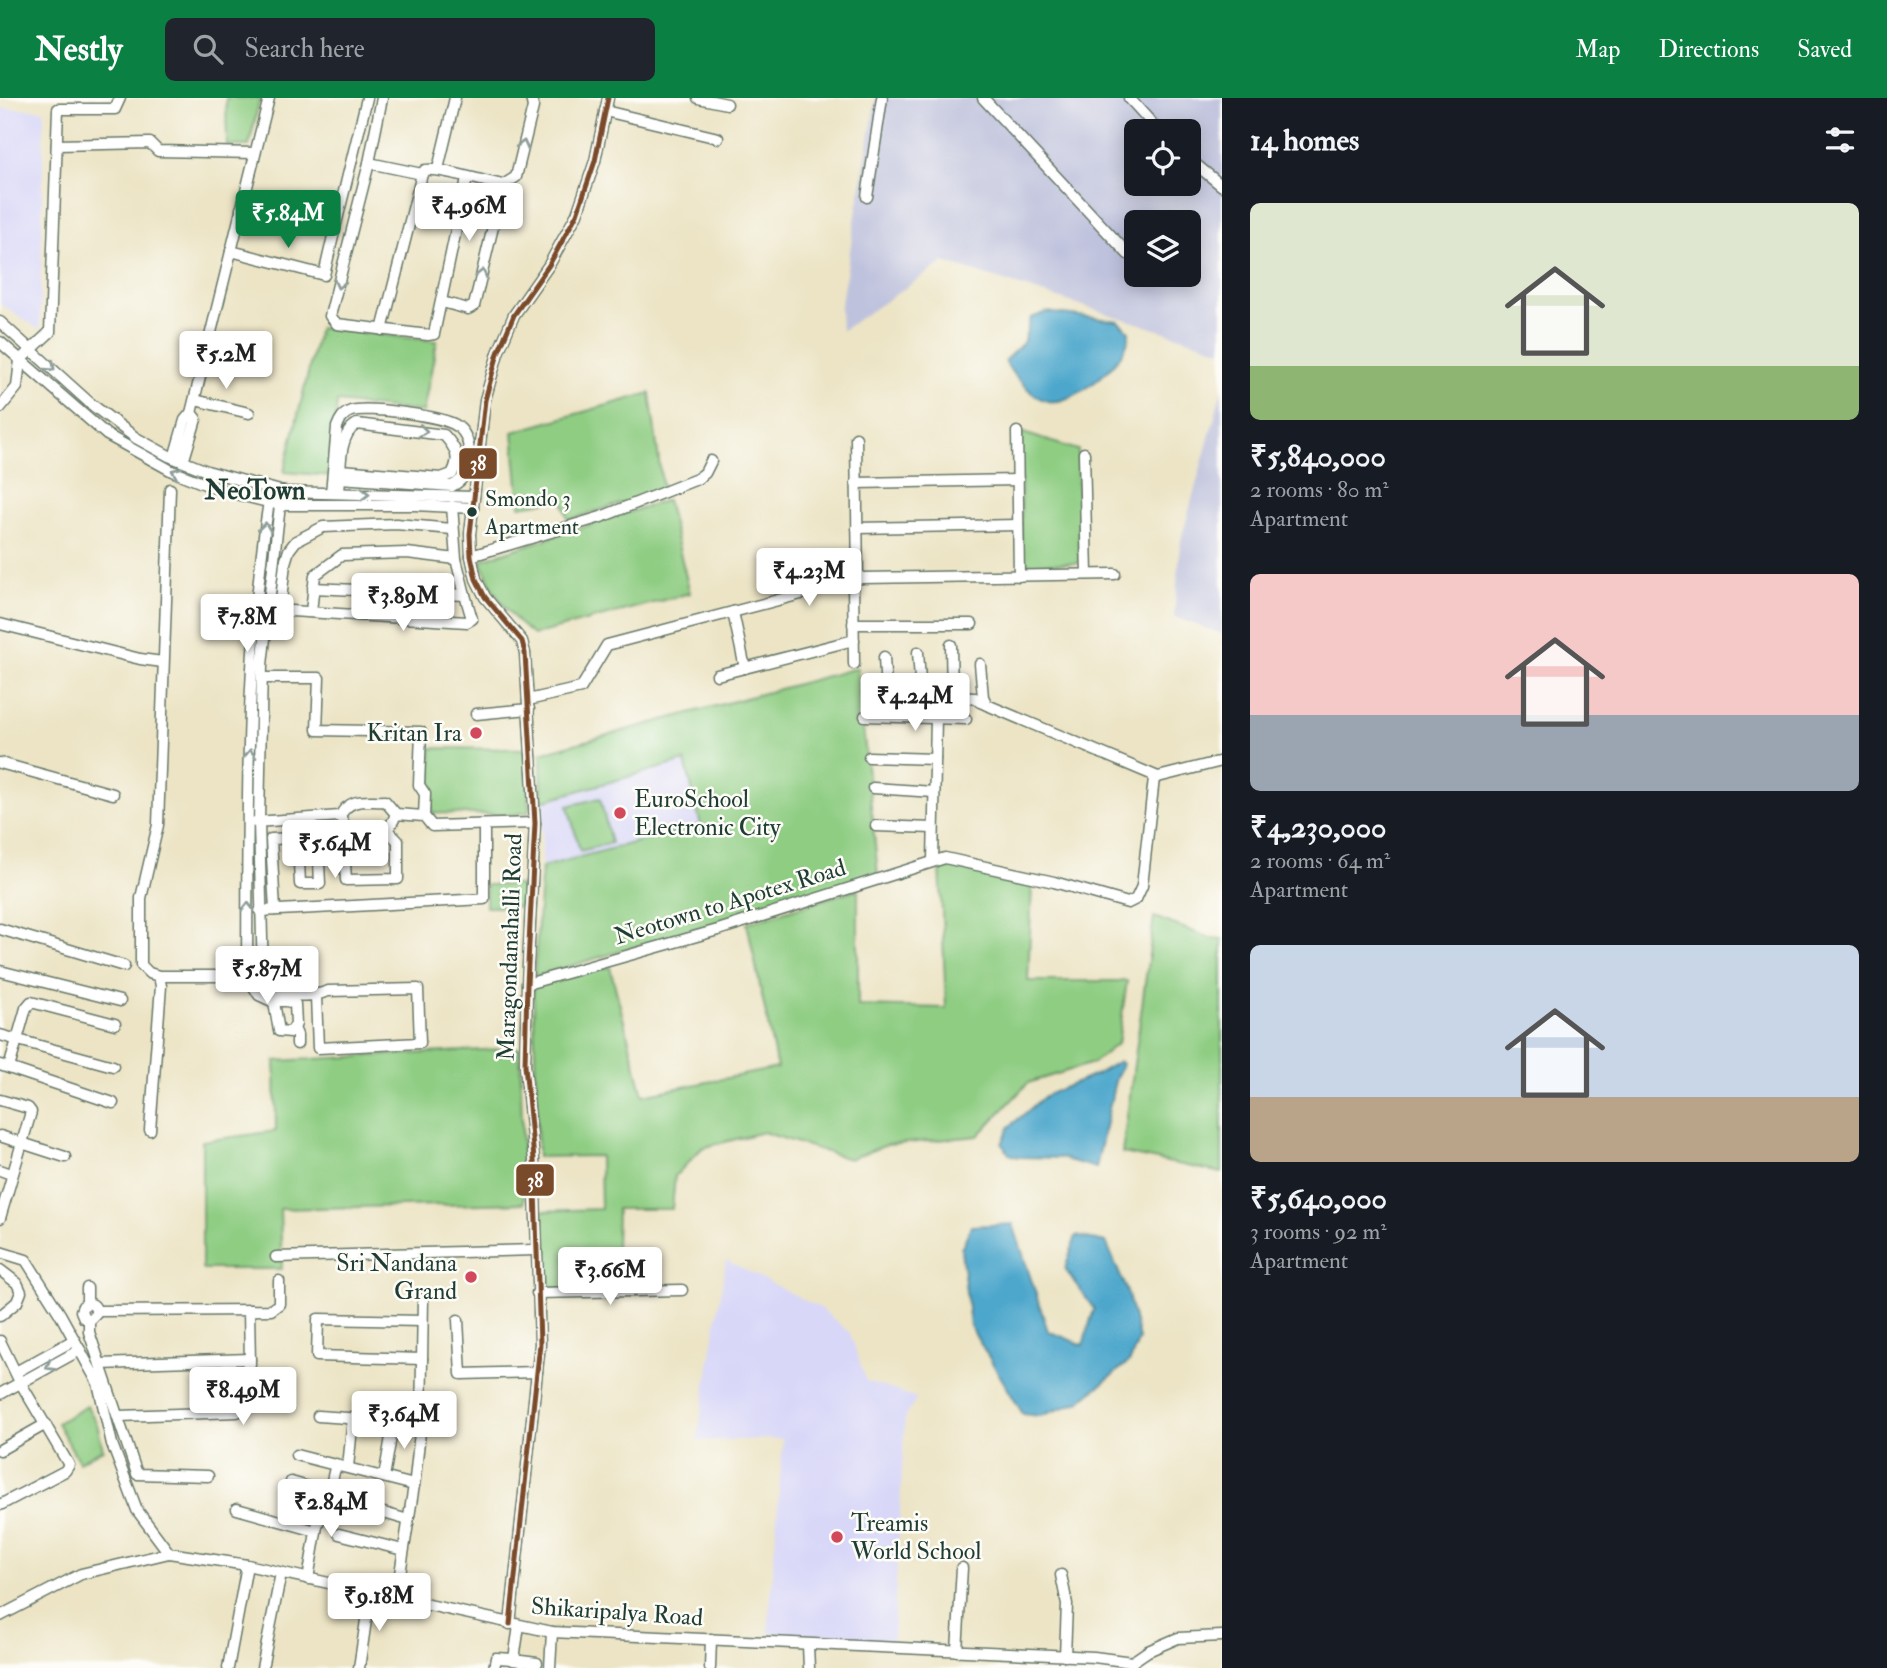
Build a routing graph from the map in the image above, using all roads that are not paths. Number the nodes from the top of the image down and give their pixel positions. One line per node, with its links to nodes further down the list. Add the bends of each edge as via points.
1 (120, 98): 16 (street, via 115,108 58,109)
2 (269, 98): 17 (street)
3 (367, 98): 27 (street)
4 (382, 98): 18 (street)
5 (455, 98): 19 (street)
6 (531, 98): 23 (street, one-way to 6, via 516,177 533,107)
7 (698, 98): 12 (street)
8 (882, 98): 25 (street)
9 (983, 98): 28 (street)
10 (1129, 98): 14 (street)
11 (604, 99): 13 (street, Maragondanahalli Road)
12 (727, 104)
13 (605, 111): 15 (street); 51 (street, Maragondanahalli Road, via 577,214 514,315 498,354 485,400)
14 (1148, 119)
15 (718, 138)
16 (57, 145): 17 (street, via 150,143 158,150); 34 (street, via 50,332)
17 (255, 153): 26 (street)
18 (369, 163): 21 (street); 32 (street, one-way to 32, via 330,316 337,324)
19 (438, 169): 21 (street); 22 (street)
20 (1201, 169): 24 (street)
21 (422, 174): 32 (street)
22 (467, 178): 23 (street); 30 (street)
23 (503, 186): 30 (street, one-way to 23, via 468,309 474,306)
24 (1222, 186)
25 (867, 197)
26 (241, 209): 27 (street); 29 (street)
27 (334, 232): 29 (street, via 324,275)
28 (1124, 250)
29 (231, 251): 36 (street)
30 (442, 302): 32 (street, via 434,334)
31 (0, 322): 34 (street)
32 (382, 330)
33 (0, 342): 35 (street)
34 (33, 350): 35 (street); 42 (street, one-way to 42, via 91,404 136,438)
35 (20, 360): 37 (street, via 17,387); 52 (street, one-way to 35, via 220,490 147,459 107,435)
36 (195, 400): 38 (street); 42 (street, via 185,420)
37 (0, 408)
38 (249, 413)
39 (1017, 432): 45 (street)
40 (856, 438): 46 (street)
41 (1084, 453): 61 (street)
42 (178, 460): 48 (street)
43 (710, 461): 58 (street, via 697,479 601,517)
44 (341, 474): 44 (street, one-way to 44, via 346,434 362,423 444,435 455,446 458,459 452,474 441,478); 50 (street); 50 (street, via 452,486 467,471 466,435 448,421 409,413 348,412 338,427)
45 (1018, 480): 46 (street); 55 (street)
46 (856, 483): 57 (street)
47 (170, 489): 76 (street)
48 (271, 489): 49 (street); 52 (street)
49 (284, 492): 50 (street); 53 (street)
50 (335, 493): 51 (street, one-way to 51)
51 (473, 502): 54 (street); 58 (street, Maragondanahalli Road)
52 (269, 504): 53 (street); 102 (street, one-way to 52, via 256,600)
53 (280, 505): 54 (street); 66 (street)
54 (454, 509): 56 (street)
55 (1018, 525): 57 (street); 62 (street)
56 (452, 528): 59 (street); 66 (street, via 396,524 323,527 296,541 289,550)
57 (857, 528): 63 (street)
58 (471, 556): 84 (street, Maragondanahalli Road, via 485,597 522,641)
59 (456, 559): 64 (street, via 407,553 342,555 315,575); 65 (street)
60 (1115, 574): 61 (street)
61 (1087, 575): 62 (street)
62 (1019, 576): 63 (street)
63 (855, 580): 68 (street); 70 (street)
64 (313, 588): 65 (street); 67 (street)
65 (465, 596): 67 (street, via 472,614 467,622)
66 (274, 610): 67 (street); 81 (street)
67 (311, 612)
68 (733, 612): 79 (street); 84 (street, via 607,645 582,688)
69 (0, 624): 76 (street)
70 (853, 624): 71 (street); 72 (street)
71 (972, 624)
72 (854, 640): 77 (street); 79 (street)
73 (951, 645): 83 (street)
74 (918, 652): 82 (street)
75 (884, 657): 82 (street, via 880,693)
76 (163, 662): 117 (street, via 158,825 141,898 141,965)
77 (854, 664)
78 (980, 664): 85 (street)
79 (745, 668): 80 (street)
80 (717, 675)
81 (262, 678): 100 (street, via 319,678 317,730 421,732 419,785 425,794); 103 (street)
82 (920, 694): 83 (street)
83 (952, 696): 85 (street, via 975,698)
84 (528, 704): 86 (street); 104 (street, Maragondanahalli Road)
85 (987, 705): 94 (street)
86 (475, 714)
87 (865, 716): 88 (street)
88 (936, 718): 89 (street); 91 (street)
89 (966, 719)
90 (869, 757): 91 (street)
91 (935, 759): 96 (street)
92 (1222, 761): 94 (street)
93 (0, 763): 97 (street)
94 (1156, 777): 111 (street, Neotown to Apotex Road, via 1142,886 1136,899 1128,903 945,858)
95 (873, 788): 96 (street)
96 (934, 792): 107 (street)
97 (113, 794)
98 (397, 814): 99 (street, via 385,801 354,802); 100 (street); 108 (street)
99 (340, 816): 101 (street); 109 (street)
100 (424, 816): 105 (street, via 432,826)
101 (304, 818): 103 (street); 110 (street)
102 (248, 822): 103 (street); 118 (street, one-way to 102)
103 (259, 822): 113 (street)
104 (536, 823): 105 (street); 120 (street, Maragondanahalli Road)
105 (484, 825): 112 (street, via 484,899)
106 (876, 826): 107 (street)
107 (933, 828): 111 (street)
108 (386, 829): 109 (street); 109 (street, via 397,842 398,879 346,880 344,846)
109 (354, 831)
110 (301, 834): 110 (street, via 300,884 320,884 318,841); 112 (street, via 271,839)
111 (933, 861): 120 (street, Neotown to Apotex Road, via 718,930)
112 (275, 910): 113 (street)
113 (260, 911): 119 (street)
114 (0, 929): 115 (street)
115 (124, 966)
116 (0, 971): 122 (street)
117 (159, 976): 118 (street); 133 (street)
118 (247, 976): 119 (street); 123 (street, via 259,995)
119 (262, 977): 121 (street, via 265,989)
120 (527, 984): 140 (street, Maragondanahalli Road, via 525,1065 534,1159)
121 (316, 996): 121 (street, via 328,991 418,989 420,1043 318,1048)
122 (120, 1001)
123 (274, 1002): 125 (street, via 295,1004); 125 (street, via 279,1031)
124 (115, 1024): 127 (street, via 31,1003)
125 (294, 1028): 128 (street)
126 (0, 1035): 127 (street)
127 (17, 1039): 129 (street); 130 (street)
128 (297, 1044)
129 (5, 1066): 132 (street)
130 (113, 1066)
131 (0, 1100): 135 (street, via 30,1110)
132 (113, 1103)
133 (150, 1130)
134 (0, 1136): 135 (street)
135 (22, 1142): 136 (street); 138 (street)
136 (65, 1157)
137 (0, 1170): 138 (street)
138 (11, 1174): 139 (street)
139 (0, 1218)
140 (535, 1250): 142 (street); 147 (street, Maragondanahalli Road)
141 (0, 1252): 149 (street, via 26,1260)
142 (276, 1257)
143 (0, 1270): 152 (street, via 21,1292 17,1302)
144 (279, 1281): 150 (street, via 276,1308)
145 (87, 1288): 151 (street)
146 (682, 1290): 147 (street)
147 (537, 1293): 161 (street, Maragondanahalli Road)
148 (423, 1299): 154 (street)
149 (58, 1310): 151 (street); 156 (street)
150 (249, 1310): 151 (street); 157 (street)
151 (88, 1311): 159 (street, via 89,1332)
152 (0, 1316)
153 (458, 1320): 161 (street, via 461,1374)
154 (422, 1321): 158 (street); 158 (street, via 318,1319 317,1356)
155 (0, 1341): 160 (street)
156 (77, 1345): 160 (street); 162 (street, one-way to 162); 177 (street, via 98,1383)
157 (250, 1359): 159 (street); 164 (street, via 241,1374 242,1397 234,1413)
158 (422, 1359): 168 (street)
159 (100, 1364): 164 (street)
160 (16, 1372): 162 (street)
161 (537, 1372): 196 (street, Maragondanahalli Road)
162 (20, 1382): 163 (street); 169 (street)
163 (0, 1394)
164 (119, 1416): 174 (street)
165 (318, 1416): 166 (street)
166 (354, 1418): 167 (street); 173 (street)
167 (394, 1420): 168 (street); 176 (street)
168 (421, 1423): 178 (street)
169 (46, 1424): 170 (street); 180 (street, via 68,1468)
170 (0, 1450)
171 (296, 1455): 172 (street)
172 (336, 1464): 173 (street); 179 (street)
173 (348, 1468): 176 (street)
174 (137, 1474): 175 (street); 177 (street)
175 (208, 1475)
176 (384, 1477): 178 (street)
177 (124, 1480): 187 (street, via 137,1510)
178 (414, 1485): 183 (street)
179 (329, 1493): 181 (street, via 293,1483); 183 (street); 184 (street)
180 (0, 1505)
181 (289, 1509)
182 (237, 1510): 184 (street)
183 (408, 1520): 186 (street)
184 (316, 1531): 192 (street)
185 (339, 1534): 186 (street)
186 (403, 1550): 194 (street)
187 (169, 1553): 188 (street, Shikaripalya Road); 195 (street, via 81,1574)
188 (247, 1565): 190 (street, Shikaripalya Road); 206 (street)
189 (962, 1568): 201 (street)
190 (281, 1573): 192 (street, Shikaripalya Road); 207 (street)
191 (1061, 1575): 202 (street, via 1067,1604)
192 (308, 1579): 193 (street, Shikaripalya Road)
193 (370, 1593): 194 (street, Shikaripalya Road); 208 (street)
194 (396, 1599): 196 (street, Shikaripalya Road)
195 (0, 1616)
196 (514, 1625): 197 (street, Shikaripalya Road); 203 (street, Maragondanahalli Road)
197 (552, 1632): 199 (street, Shikaripalya Road); 210 (street)
198 (1222, 1636): 205 (street, via 1178,1638 1148,1651)
199 (711, 1639): 200 (street, Shikaripalya Road); 211 (street)
200 (808, 1645): 201 (street, Shikaripalya Road); 212 (street)
201 (957, 1651): 202 (street, Shikaripalya Road)
202 (1065, 1656): 205 (street, Shikaripalya Road)
203 (513, 1660): 204 (street); 209 (street, via 496,1658)
204 (537, 1664)
205 (1132, 1665)
206 (228, 1668)
207 (262, 1668)
208 (359, 1668)
209 (494, 1668)
210 (550, 1668)
211 (710, 1668)
212 (809, 1668)

